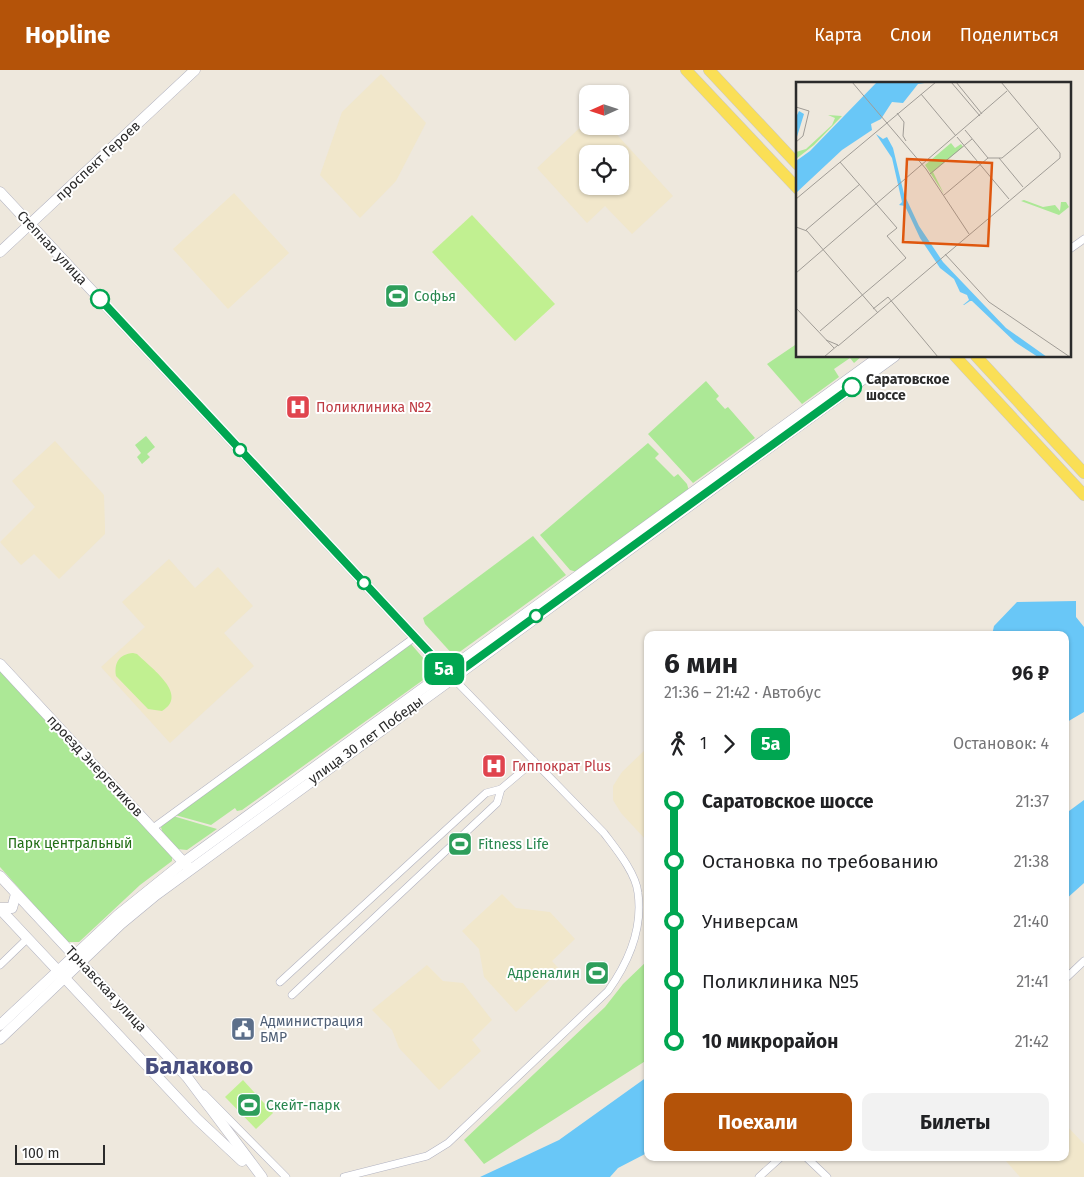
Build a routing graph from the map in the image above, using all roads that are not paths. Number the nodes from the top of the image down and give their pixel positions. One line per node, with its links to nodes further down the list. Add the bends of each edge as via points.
1 (195, 70): 9 (main road, проспект Героев)
2 (686, 70): 5 (main road)
3 (709, 70): 4 (main road)
4 (776, 142): 5 (main road); 6 (main road)
5 (765, 154): 7 (main road)
6 (796, 164)
7 (796, 187)
8 (0, 192): 9 (main road, Степная улица)
9 (30, 224): 12 (main road, проспект Героев); 19 (main road, Степная улица)
10 (1084, 239): 11 (street)
11 (1072, 248)
12 (0, 252)
13 (877, 358): 21 (main road)
14 (892, 358): 21 (main road)
15 (957, 358): 18 (main road)
16 (978, 358): 17 (main road)
17 (1084, 473)
18 (1084, 495)
19 (415, 637): 21 (main road, Степная улица); 24 (street)
20 (0, 664): 24 (main road, проезд Энергетиков)
21 (449, 674): 22 (street); 25 (main road)
22 (534, 761): 23 (street); 49 (street, via 604,833 625,862 638,892 633,945 622,971 608,991 443,1146 427,1156)
23 (501, 789): 35 (street, via 486,793); 36 (street, via 497,803)
24 (153, 828): 25 (main road, проезд Энергетиков)
25 (187, 866): 30 (main road)
26 (0, 876): 27 (main road, Трнавская улица)
27 (16, 894): 28 (main road, via 12,908); 30 (main road, Трнавская улица)
28 (0, 908): 29 (main road, Трнавская улица)
29 (28, 938): 32 (street); 33 (main road, Трнавская улица)
30 (78, 959): 33 (main road); 39 (main road, Трнавская улица)
31 (1084, 961): 34 (street)
32 (0, 965)
33 (62, 974): 37 (main road); 38 (main road); 41 (main road, Трнавская улица)
34 (1069, 975)
35 (280, 982)
36 (292, 995)
37 (0, 1025)
38 (0, 1039)
39 (187, 1077): 40 (main road, Трнавская улица); 42 (street)
40 (210, 1107): 41 (main road); 43 (main road, Трнавская улица)
41 (197, 1119): 46 (main road, Трнавская улица)
42 (243, 1130): 43 (street, via 234,1131); 48 (street)
43 (232, 1140): 47 (main road, Трнавская улица)
44 (777, 1161): 50 (street)
45 (810, 1161): 51 (street)
46 (258, 1177)
47 (262, 1177)
48 (286, 1177)
49 (344, 1177)
50 (759, 1177)
51 (827, 1177)

